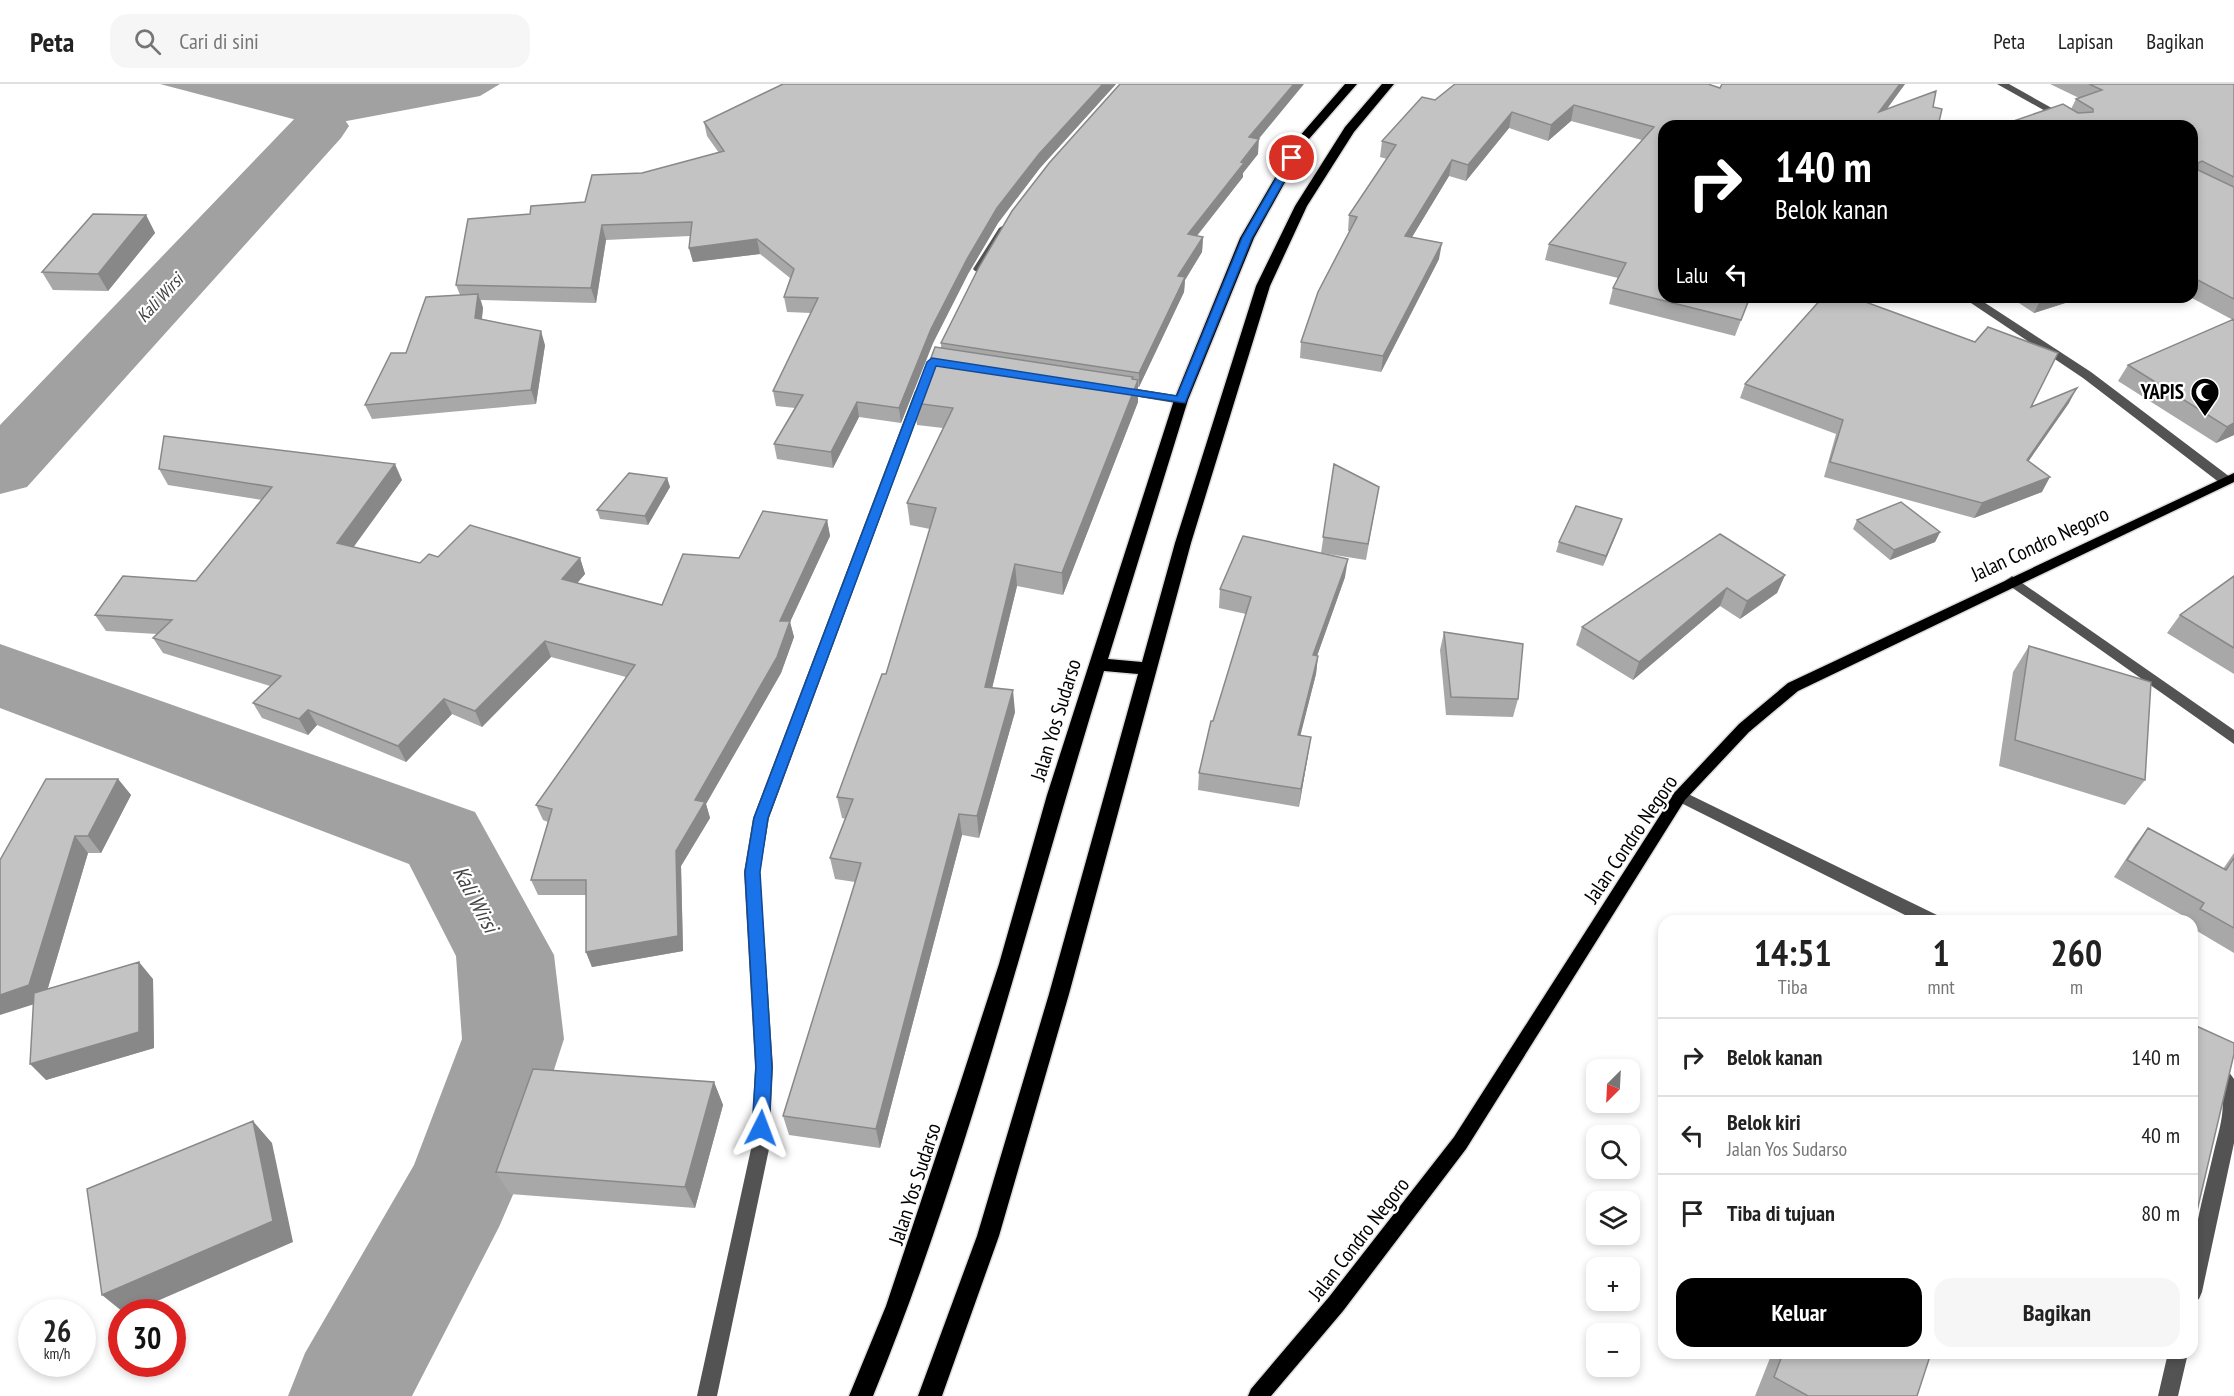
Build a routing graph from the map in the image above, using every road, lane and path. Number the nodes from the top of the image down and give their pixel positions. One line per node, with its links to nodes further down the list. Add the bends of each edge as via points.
1 (1351, 84): 10 (highway, Jalan Yos Sudarso, via 1304,138 1247,238)
2 (1388, 84): 14 (highway, via 1343,140 1301,206 1263,286 1183,543)
3 (2002, 84): 4 (street)
4 (2068, 120)
5 (1011, 219): 6 (street)
6 (972, 282)
7 (1977, 303): 11 (street, via 2087,375)
8 (928, 373): 21 (street, via 761,818 752,872 764,1067 759,1149)
9 (1107, 388): 10 (street)
10 (1181, 400): 13 (highway, Jalan Yos Sudarso)
11 (2229, 478): 12 (main road, Jalan Condro Negoro)
12 (2012, 581): 15 (street); 16 (main road, Jalan Condro Negoro, via 1793,687 1744,728)
13 (1098, 664): 14 (highway); 22 (highway, Jalan Yos Sudarso, via 969,1090 898,1306)
14 (1149, 669): 23 (highway, via 988,1236)
15 (2234, 738)
16 (1680, 796): 17 (street); 24 (main road, Jalan Condro Negoro, via 1460,1143 1336,1304)
17 (1921, 915)
18 (2198, 1053): 19 (street, via 2224,1079 2231,1096 2229,1124)
19 (2198, 1265)
20 (2177, 1359): 25 (street)
21 (707, 1396)
22 (861, 1396)
23 (930, 1396)
24 (1258, 1396)
25 (2168, 1396)

